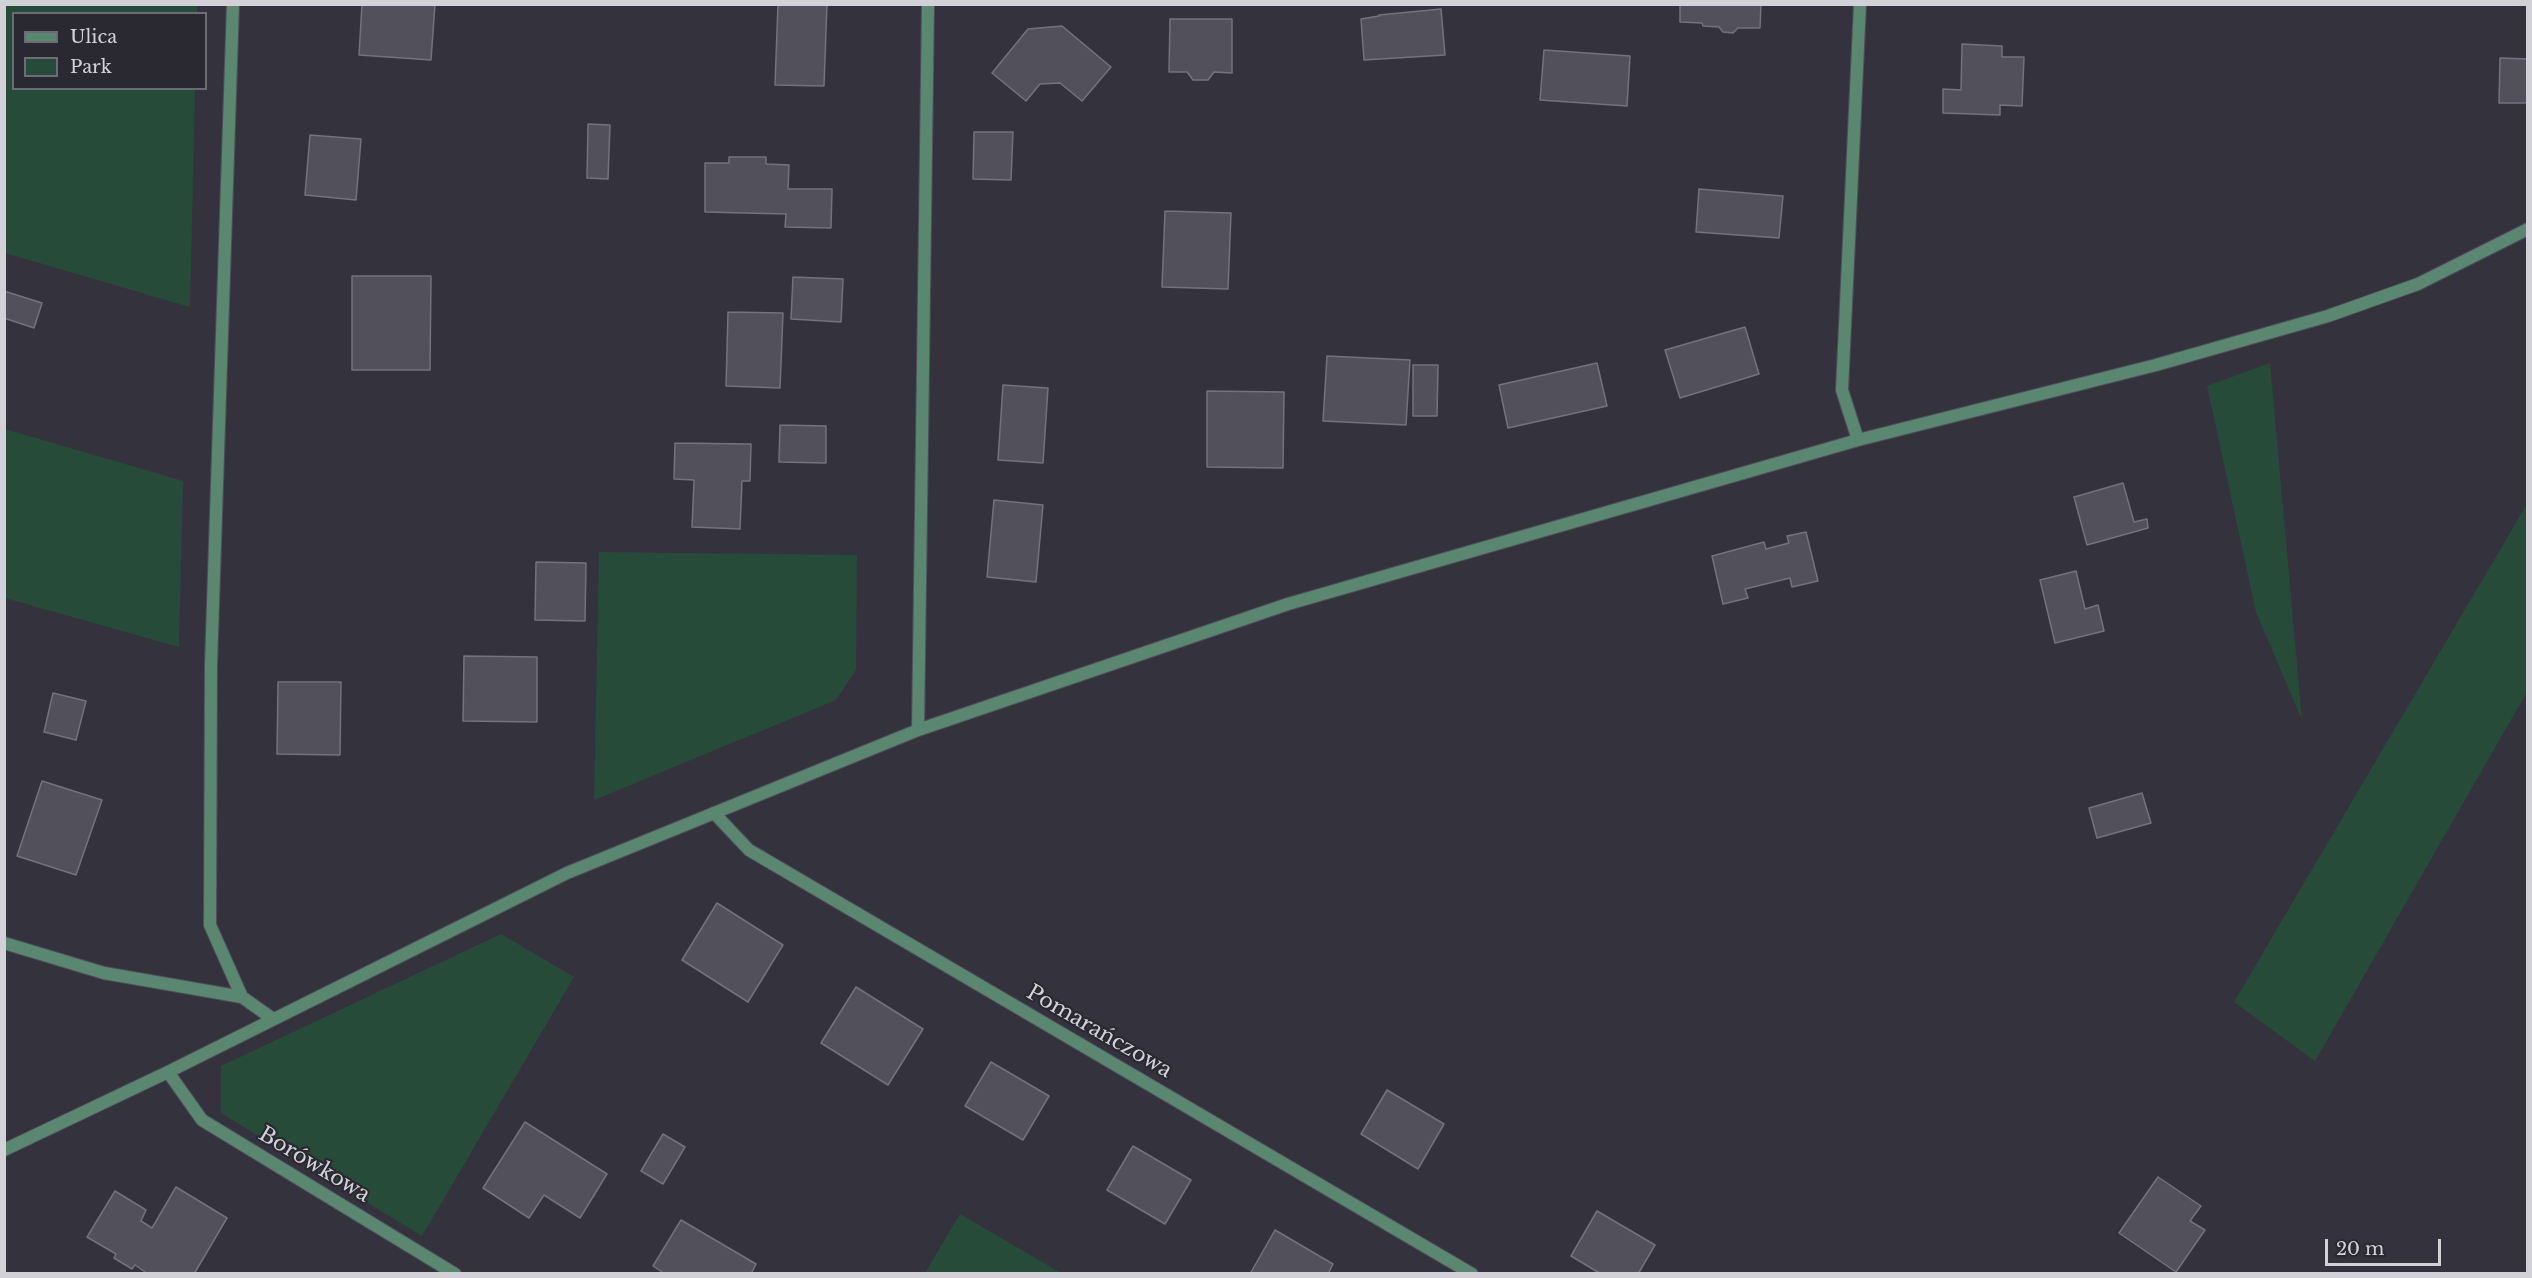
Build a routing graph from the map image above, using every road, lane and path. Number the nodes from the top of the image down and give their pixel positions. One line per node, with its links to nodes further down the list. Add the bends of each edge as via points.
1 (233, 4): 9 (street, via 211,664 210,925)
2 (928, 4): 6 (street)
3 (1860, 4): 5 (street, via 1842,390)
4 (2528, 229): 5 (street, via 2418,284 2328,316 2177,359)
5 (1858, 440): 6 (street, via 1288,604)
6 (918, 730): 7 (street)
7 (714, 813): 10 (street, via 567,873); 14 (street, Pomarańczowa, via 749,850)
8 (4, 943): 9 (street, via 104,973)
9 (242, 997): 10 (street)
10 (273, 1019): 11 (street)
11 (168, 1072): 12 (street); 13 (street, Borówkowa, via 202,1120)
12 (4, 1150)
13 (455, 1274)
14 (1473, 1274)

